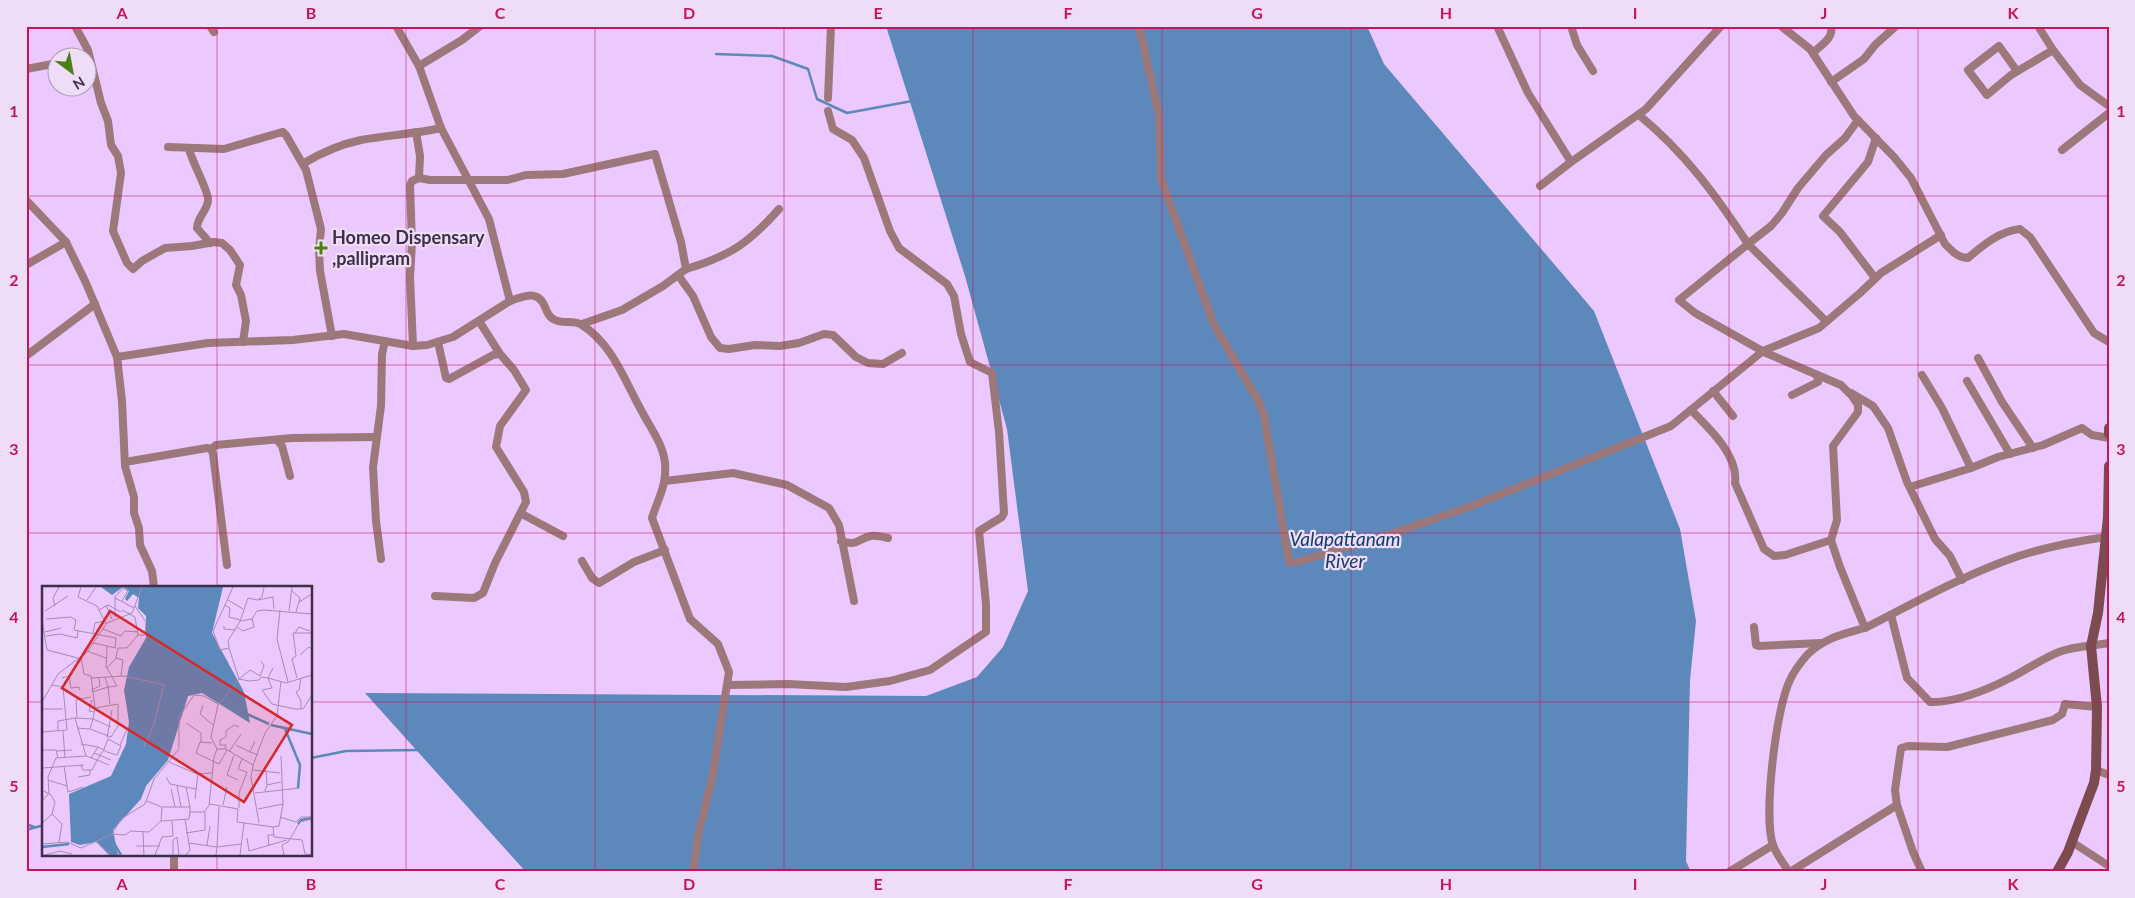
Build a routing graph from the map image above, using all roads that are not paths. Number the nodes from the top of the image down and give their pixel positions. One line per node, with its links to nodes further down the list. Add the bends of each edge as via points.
1 (75, 26): 13 (street)
2 (396, 26): 17 (street)
3 (480, 26): 17 (street)
4 (831, 26): 23 (street)
5 (1139, 26): 73 (street, via 1159,115 1161,180 1214,325 1264,416 1289,562 1382,536 1470,506 1672,426)
6 (1497, 26): 35 (street, via 1528,93)
7 (1571, 26): 19 (street, via 1577,45)
8 (1721, 26): 27 (street)
9 (1781, 26): 15 (street)
10 (1831, 26): 15 (street, via 1830,37)
11 (1896, 26): 21 (street, via 1864,59)
12 (2038, 26): 14 (street)
13 (87, 48)
14 (2052, 50): 20 (street); 24 (street, via 2080,85)
15 (1813, 53): 21 (street)
16 (48, 65): 18 (street)
17 (419, 66): 29 (street)
18 (26, 68)
19 (1592, 71)
20 (2017, 71): 20 (street, via 1998,46 1968,70 1987,95)
21 (1831, 82): 28 (street)
22 (98, 92): 44 (street, via 108,121 111,145 120,164 113,231 127,263 133,269 166,248)
23 (828, 98)
24 (2109, 106)
25 (828, 111): 110 (street, via 833,129 852,140 864,158 899,248 947,284 954,296 970,362 992,373 1004,513 979,531 986,632 930,670 890,681 846,686)
26 (2109, 113): 34 (street)
27 (1639, 114): 35 (street); 45 (street, via 1681,152)
28 (1858, 120): 31 (street); 45 (street, via 1798,188 1771,226)
29 (442, 128): 30 (street); 38 (street)
30 (416, 132): 36 (street, via 361,140 319,154); 37 (street)
31 (1876, 138): 42 (street, via 1911,178); 49 (street, via 1868,162 1822,216 1840,232)
32 (168, 148): 33 (street)
33 (189, 148): 36 (street, via 224,149 283,132); 44 (street, via 208,197 197,228)
34 (2062, 150)
35 (1572, 162): 39 (street)
36 (304, 163): 55 (street, via 321,230 320,270)
37 (419, 178): 38 (street); 60 (street, via 410,185)
38 (469, 180): 47 (street, via 563,174 655,154); 50 (street, via 490,219)
39 (1540, 186)
40 (26, 200): 43 (street)
41 (779, 208): 47 (street, via 758,233 740,247 716,260)
42 (1941, 235): 49 (street); 59 (street, via 1953,253 1968,258 1989,241 2020,229 2030,236 2094,333)
43 (66, 242): 46 (street); 51 (street)
44 (210, 243): 57 (street, via 222,243 240,265 236,285 246,321)
45 (1748, 244): 53 (street); 61 (street, via 1679,300 1695,313)
46 (26, 266)
47 (686, 269): 48 (street)
48 (678, 275): 54 (street, via 622,310); 62 (street, via 693,296 711,337 720,348 780,346 824,334 833,335 868,364 883,364)
49 (1875, 278): 53 (street)
50 (510, 301): 52 (street); 54 (street, via 523,295 534,295 541,299 551,318)
51 (95, 304): 64 (street); 65 (street)
52 (479, 321): 58 (street); 63 (street)
53 (1826, 321): 61 (street, via 1801,337)
54 (582, 324): 87 (street, via 620,368 657,438 665,461)
55 (332, 336): 56 (street, via 344,334); 57 (street)
56 (385, 341): 60 (street); 77 (street)
57 (243, 342): 65 (street, via 208,343)
58 (438, 342): 60 (street); 63 (street, via 446,378 450,379)
59 (2109, 342)
60 (414, 346)
61 (1763, 351): 67 (street); 70 (street)
62 (902, 353)
63 (500, 354): 89 (street, via 526,390 500,426 496,447 524,492 526,502)
64 (26, 356)
65 (117, 357): 83 (street)
66 (1978, 358): 80 (street, via 2002,402)
67 (1817, 375): 71 (street, via 1841,385); 72 (street, via 1818,382)
68 (1922, 375): 85 (street)
69 (1967, 381): 82 (street)
70 (1713, 391): 73 (street); 74 (street)
71 (1848, 392): 88 (street, via 1878,412 1894,443); 93 (street, via 1858,405 1858,412 1833,446 1838,520)
72 (1792, 396)
73 (1691, 410): 93 (street, via 1723,445 1736,473 1735,483 1764,549 1774,556 1785,556)
74 (1733, 416)
75 (2109, 428): 76 (main road)
76 (2109, 434)
77 (376, 437): 79 (street); 96 (street, via 374,493)
78 (2109, 438): 80 (street, via 2092,436 2082,428)
79 (278, 441): 81 (street); 86 (street)
80 (2034, 448): 82 (street)
81 (211, 449): 83 (street); 98 (street)
82 (2010, 454): 85 (street)
83 (125, 462): 101 (street, via 134,497 140,545 152,571)
84 (2109, 466): 91 (main road)
85 (1971, 468): 88 (street)
86 (290, 476)
87 (666, 481): 94 (street, via 733,473 786,485 829,508 838,525); 95 (street, via 652,518)
88 (1910, 487): 100 (street, via 1935,539 1950,556)
89 (522, 514): 90 (street); 102 (street, via 495,563 483,593 474,598)
90 (563, 536)
91 (2106, 537): 99 (main road); 100 (street, via 2065,543 2003,562)
92 (888, 538): 94 (street, via 870,536 849,544)
93 (1831, 540): 106 (street)
94 (841, 541): 103 (street)
95 (665, 550): 97 (street, via 634,562 599,582 592,578); 110 (street, via 690,618 718,644 729,672)
96 (381, 559)
97 (582, 561)
98 (227, 565)
99 (2105, 576): 109 (main road)
100 (1962, 580): 104 (street)
101 (154, 586)
102 (435, 596)
103 (854, 600)
104 (1891, 615): 106 (street); 109 (street, via 1908,678 1930,702 1943,703 1968,695 2008,680 2058,652)
105 (1754, 627): 107 (street, via 1756,645 1759,646)
106 (1865, 628): 107 (street)
107 (1821, 643): 116 (street, via 1796,670 1782,704 1769,816)
108 (2109, 643): 109 (street)
109 (2092, 646): 111 (main road)
110 (728, 685): 120 (street)
111 (2097, 707): 112 (main road); 114 (street, via 2065,704 2062,714 2053,720 1947,747 1901,748 1895,790)
112 (2096, 770): 113 (street); 115 (main road, via 2094,784)
113 (2109, 776)
114 (1897, 805): 122 (street); 123 (street)
115 (2072, 842): 118 (street); 124 (main road)
116 (1773, 846): 121 (street); 122 (street)
117 (174, 856): 119 (street)
118 (2109, 866)
119 (174, 872)
120 (693, 872)
121 (1729, 872)
122 (1789, 872)
123 (1922, 872)
124 (2057, 872)

